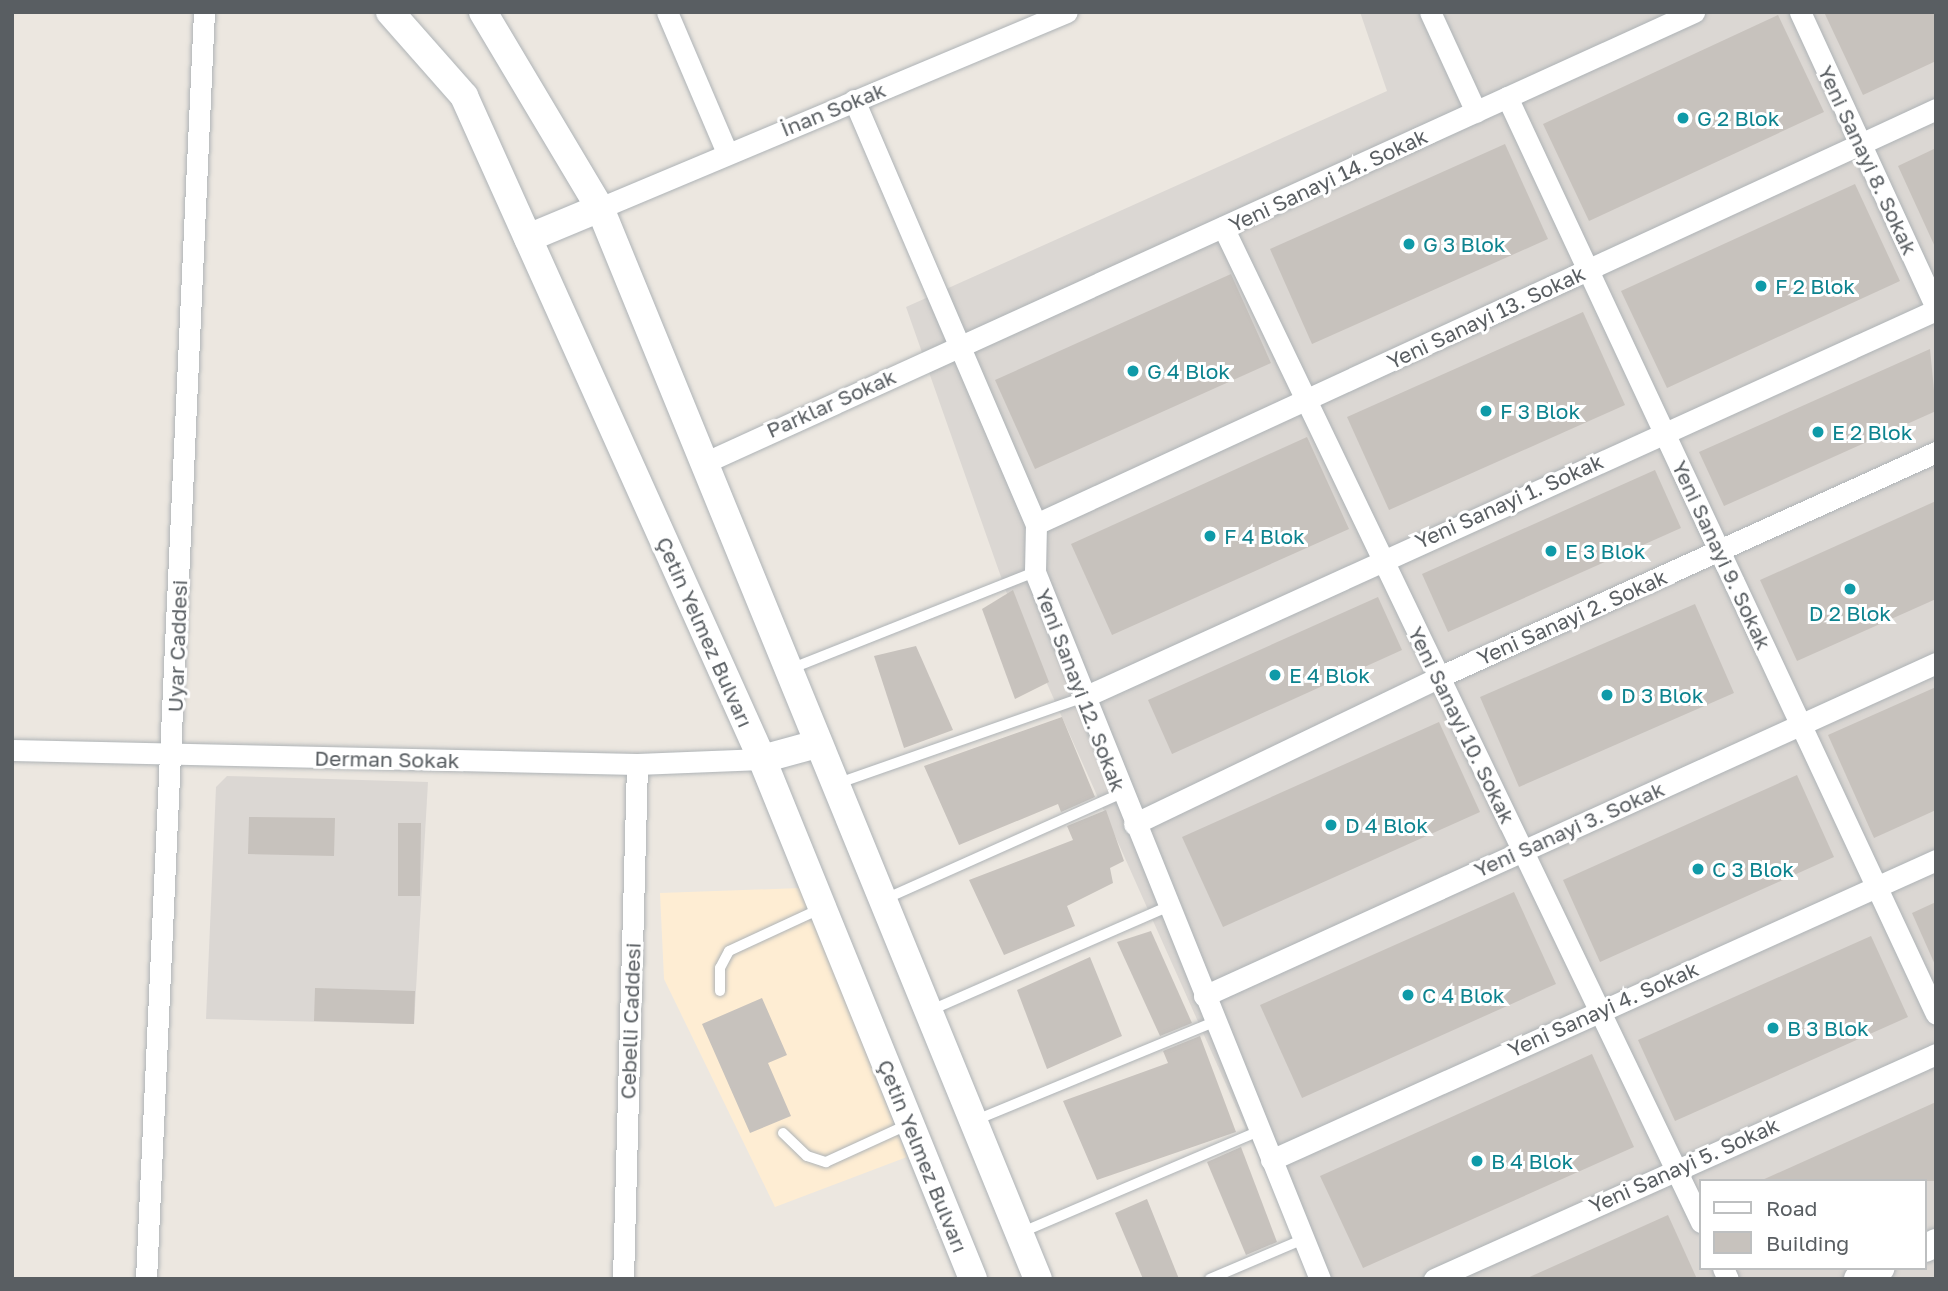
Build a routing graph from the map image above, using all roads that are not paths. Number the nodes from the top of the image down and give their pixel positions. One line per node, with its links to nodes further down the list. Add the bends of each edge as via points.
1 (204, 12): 36 (street, Uyar Caddesi, via 188,277)
2 (390, 12): 17 (street, Çetin Yelmez Bulvarı, via 464,96)
3 (483, 12): 15 (street)
4 (667, 12): 14 (street)
5 (1067, 12): 10 (street, İnan Sokak)
6 (1430, 12): 12 (street)
7 (1694, 12): 9 (street, Yeni Sanayi 14. Sokak)
8 (1800, 12): 13 (street, Yeni Sanayi 8. Sokak)
9 (1507, 97): 12 (street, Yeni Sanayi 14. Sokak); 18 (street, Yeni Sanayi 9. Sokak)
10 (854, 100): 14 (street, İnan Sokak); 20 (street, Yeni Sanayi 12. Sokak)
11 (1936, 109): 13 (street, Yeni Sanayi 13. Sokak)
12 (1476, 112): 16 (street, Yeni Sanayi 14. Sokak)
13 (1861, 144): 18 (street, Yeni Sanayi 13. Sokak); 19 (street, Yeni Sanayi 8. Sokak)
14 (727, 153): 15 (street, İnan Sokak)
15 (600, 208): 17 (street); 24 (street)
16 (1223, 227): 20 (street, Yeni Sanayi 14. Sokak); 21 (street, Yeni Sanayi 10. Sokak)
17 (528, 237): 37 (street, Çetin Yelmez Bulvarı)
18 (1588, 270): 21 (street, Yeni Sanayi 13. Sokak); 22 (street, Yeni Sanayi 9. Sokak)
19 (1936, 309): 22 (street, Yeni Sanayi 1. Sokak)
20 (960, 345): 24 (street, Parklar Sokak); 25 (street, Yeni Sanayi 12. Sokak)
21 (1306, 400): 25 (street, Yeni Sanayi 13. Sokak); 27 (street, Yeni Sanayi 10. Sokak)
22 (1664, 431): 26 (street, Yeni Sanayi 9. Sokak); 27 (street, Yeni Sanayi 1. Sokak)
23 (1936, 452): 26 (street, Yeni Sanayi 2. Sokak)
24 (704, 463): 30 (street)
25 (1036, 524): 28 (street, Yeni Sanayi 12. Sokak)
26 (1719, 550): 31 (street, Yeni Sanayi 2. Sokak); 33 (street, Yeni Sanayi 9. Sokak)
27 (1382, 557): 31 (street, Yeni Sanayi 10. Sokak); 32 (street, Yeni Sanayi 1. Sokak)
28 (1035, 572): 30 (lane); 32 (street, Yeni Sanayi 12. Sokak)
29 (1936, 663): 33 (street, Yeni Sanayi 3. Sokak)
30 (788, 670): 34 (street)
31 (1439, 677): 41 (street, Yeni Sanayi 2. Sokak); 42 (street, Yeni Sanayi 10. Sokak)
32 (1084, 696): 39 (lane); 40 (street, Yeni Sanayi 12. Sokak)
33 (1800, 724): 42 (street, Yeni Sanayi 3. Sokak); 44 (street, Yeni Sanayi 9. Sokak)
34 (817, 744): 37 (street); 39 (street)
35 (12, 750): 36 (street, Derman Sokak)
36 (174, 756): 38 (street, Derman Sokak); 65 (street, Uyar Caddesi)
37 (762, 759): 38 (street, Derman Sokak); 47 (street, Çetin Yelmez Bulvarı)
38 (637, 764): 66 (street, Cebelli Caddesi)
39 (833, 786): 45 (street)
40 (1122, 793): 41 (street, Yeni Sanayi 12. Sokak); 45 (lane)
41 (1134, 824): 46 (street, Yeni Sanayi 12. Sokak)
42 (1522, 849): 49 (street, Yeni Sanayi 3. Sokak); 50 (street, Yeni Sanayi 10. Sokak)
43 (1936, 860): 44 (street, Yeni Sanayi 4. Sokak)
44 (1876, 886): 50 (street, Yeni Sanayi 4. Sokak); 52 (street, Yeni Sanayi 9. Sokak)
45 (883, 900): 51 (street)
46 (1167, 907): 49 (street, Yeni Sanayi 12. Sokak); 51 (lane)
47 (823, 908): 48 (lane, via 729,951 720,968); 56 (street, Çetin Yelmez Bulvarı)
48 (720, 991)
49 (1204, 996): 53 (street, Yeni Sanayi 12. Sokak)
50 (1600, 1011): 59 (street, Yeni Sanayi 4. Sokak); 60 (street, Yeni Sanayi 10. Sokak)
51 (927, 1012): 55 (street)
52 (1936, 1014)
53 (1214, 1022): 55 (lane); 57 (street, Yeni Sanayi 12. Sokak)
54 (1936, 1054): 60 (street, Yeni Sanayi 5. Sokak)
55 (973, 1121): 62 (street)
56 (910, 1123): 58 (lane, via 826,1162 807,1156); 67 (street, Çetin Yelmez Bulvarı)
57 (1259, 1130): 59 (street, Yeni Sanayi 12. Sokak); 62 (lane)
58 (783, 1133)
59 (1271, 1160): 63 (street, Yeni Sanayi 12. Sokak)
60 (1675, 1168): 61 (street, Yeni Sanayi 10. Sokak); 71 (street, Yeni Sanayi 5. Sokak)
61 (1700, 1220)
62 (1019, 1234): 68 (street)
63 (1304, 1239): 69 (lane); 70 (street, Yeni Sanayi 12. Sokak)
64 (1877, 1270): 72 (street)
65 (146, 1279)
66 (623, 1279)
67 (973, 1279)
68 (1038, 1279)
69 (1210, 1279)
70 (1321, 1279)
71 (1434, 1279)
72 (1858, 1279)

